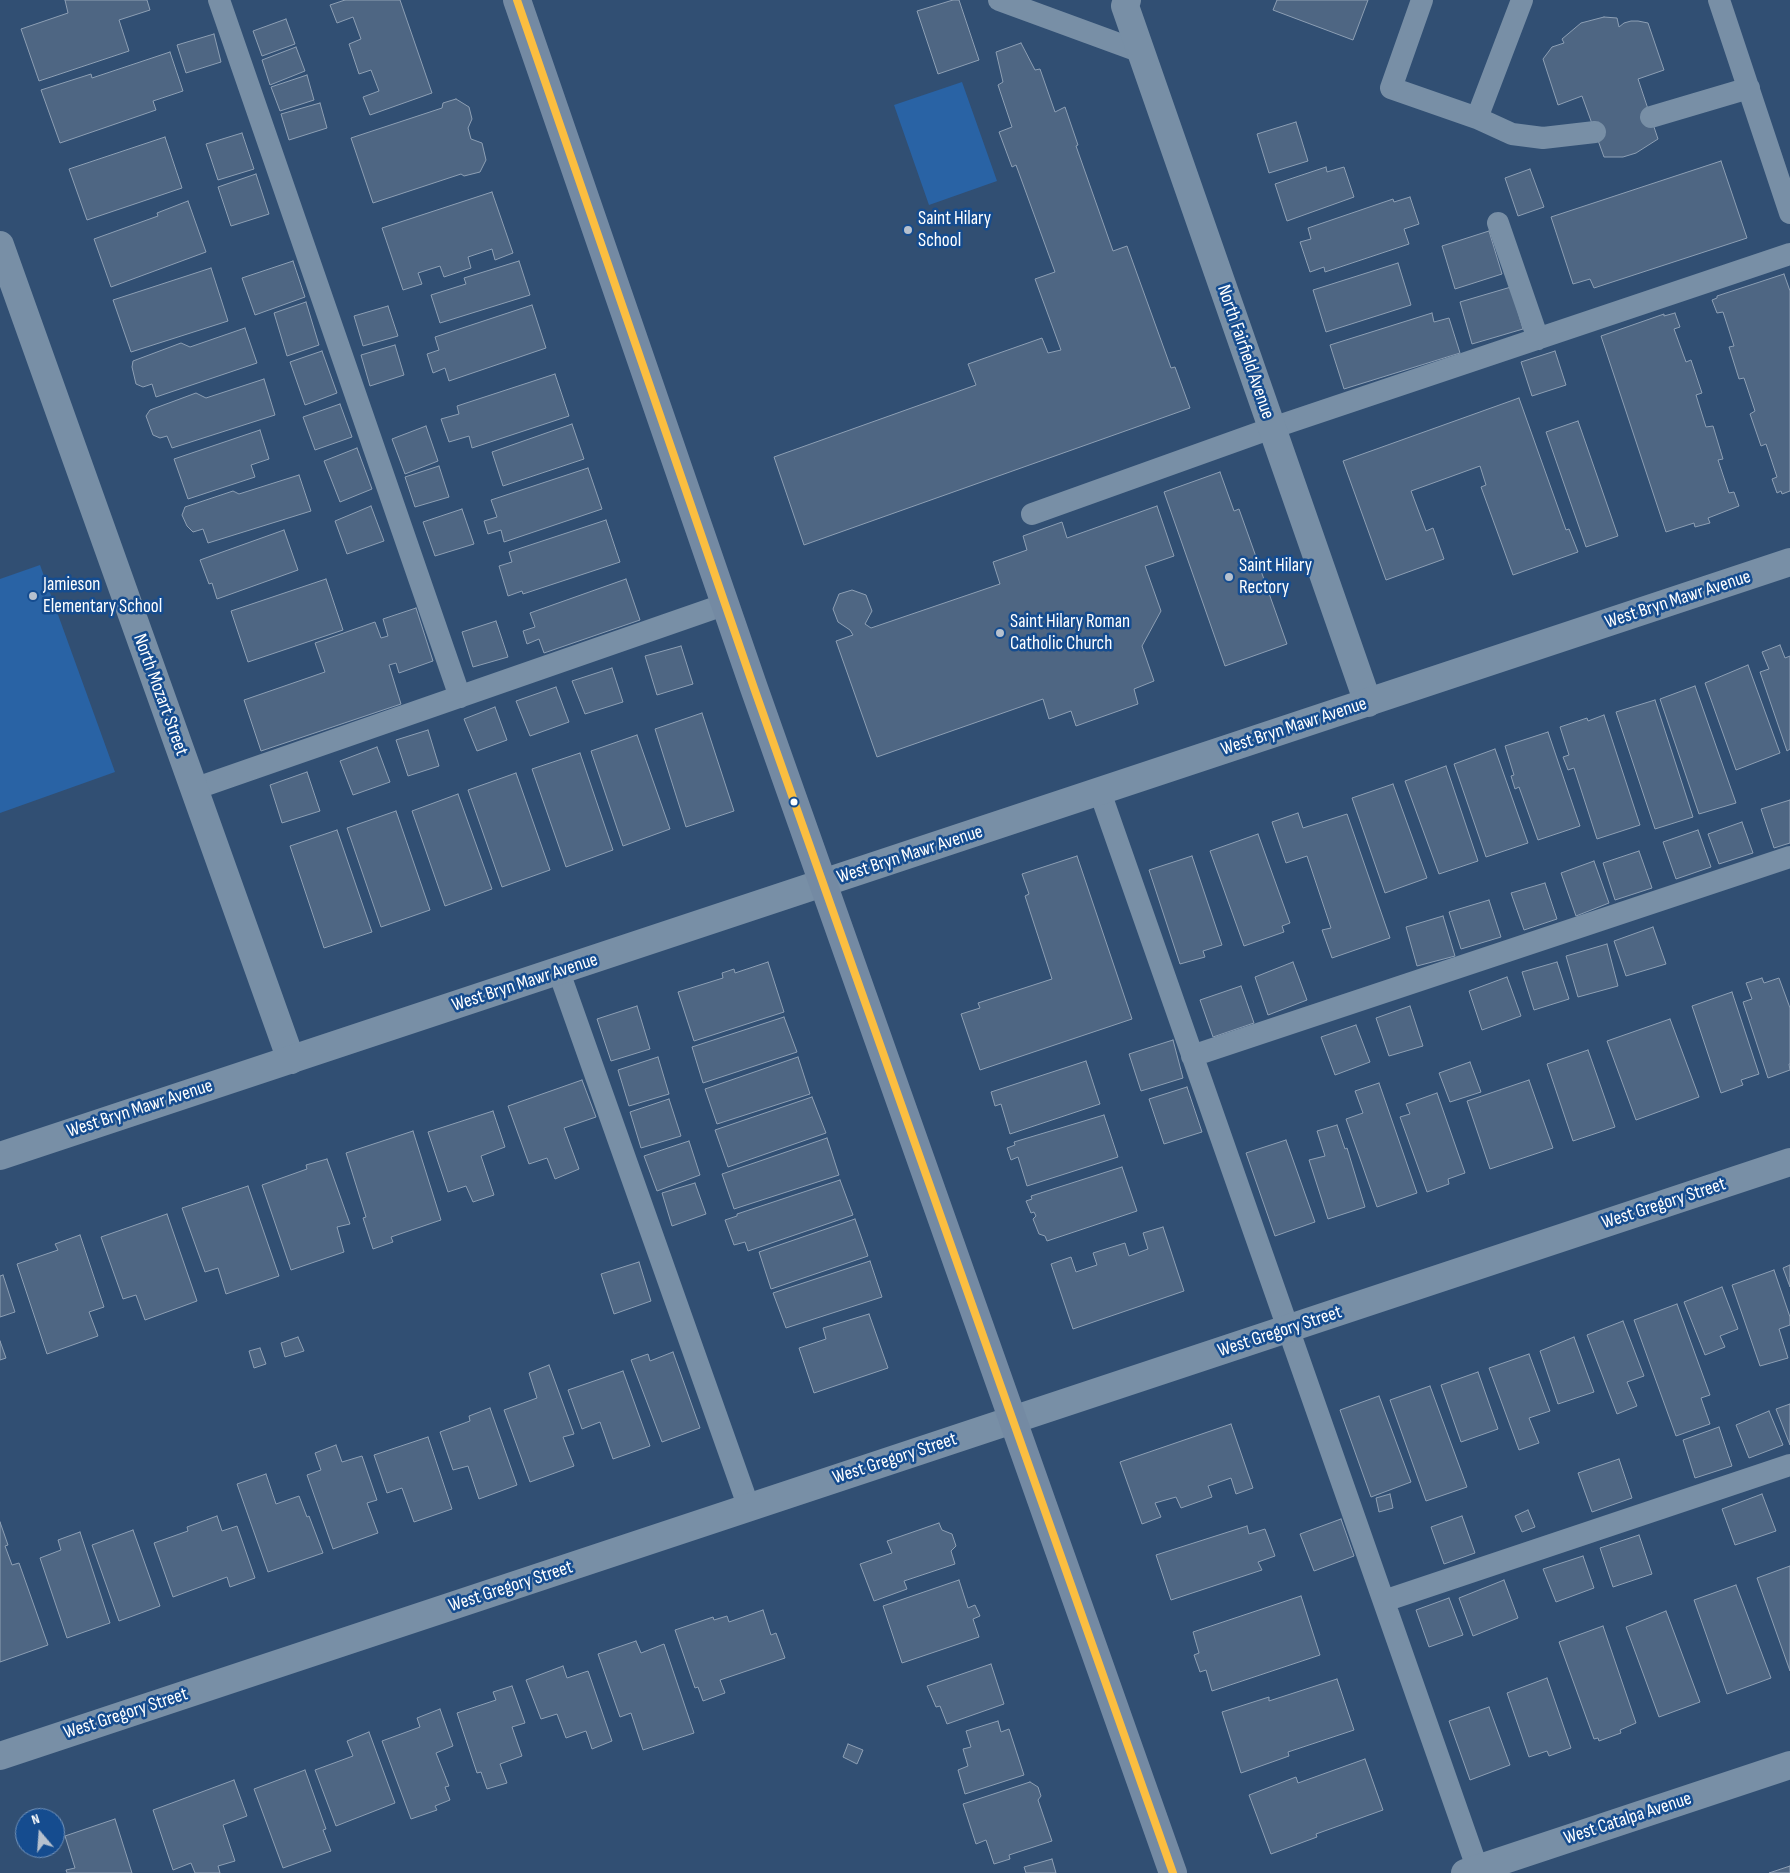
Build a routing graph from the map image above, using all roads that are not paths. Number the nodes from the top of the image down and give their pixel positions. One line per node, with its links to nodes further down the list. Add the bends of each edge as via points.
1 (218, 0): 22 (lane)
2 (517, 0): 21 (main road)
3 (1000, 0): 8 (lane)
4 (1127, 0): 8 (street, North Fairfield Avenue, via 1125,6)
5 (1422, 0): 11 (lane, via 1391,88)
6 (1522, 0): 11 (lane)
7 (1720, 0): 9 (lane)
8 (1141, 52): 18 (street, North Fairfield Avenue)
9 (1749, 88): 10 (lane); 13 (lane)
10 (1651, 117)
11 (1477, 118): 12 (lane, via 1512,134 1543,138)
12 (1596, 132)
13 (1790, 213)
14 (1498, 224): 17 (lane)
15 (0, 245): 24 (street, North Mozart Street)
16 (1790, 254): 17 (lane)
17 (1538, 339): 18 (lane)
18 (1272, 428): 19 (lane); 23 (street, North Fairfield Avenue)
19 (1032, 514)
20 (1790, 562): 23 (street, West Bryn Mawr Avenue)
21 (726, 604): 22 (lane); 27 (main road)
22 (460, 697): 24 (lane)
23 (1368, 703): 25 (street, West Bryn Mawr Avenue)
24 (194, 789): 30 (street, North Mozart Street)
25 (1100, 792): 27 (street, West Bryn Mawr Avenue); 29 (lane)
26 (1790, 856): 29 (lane)
27 (824, 884): 28 (street, West Bryn Mawr Avenue); 34 (main road)
28 (559, 972): 30 (street, West Bryn Mawr Avenue); 36 (lane)
29 (1192, 1056): 33 (lane)
30 (291, 1060): 31 (street, West Bryn Mawr Avenue)
31 (0, 1156)
32 (1790, 1162): 33 (street, West Gregory Street)
33 (1288, 1329): 34 (street, West Gregory Street); 37 (lane)
34 (1014, 1420): 36 (street, West Gregory Street); 41 (main road)
35 (1790, 1465): 37 (lane)
36 (749, 1508): 38 (street, West Gregory Street)
37 (1384, 1601): 40 (lane)
38 (0, 1756)
39 (1790, 1766): 40 (street, West Catalpa Avenue)
40 (1474, 1872)
41 (1173, 1873)

